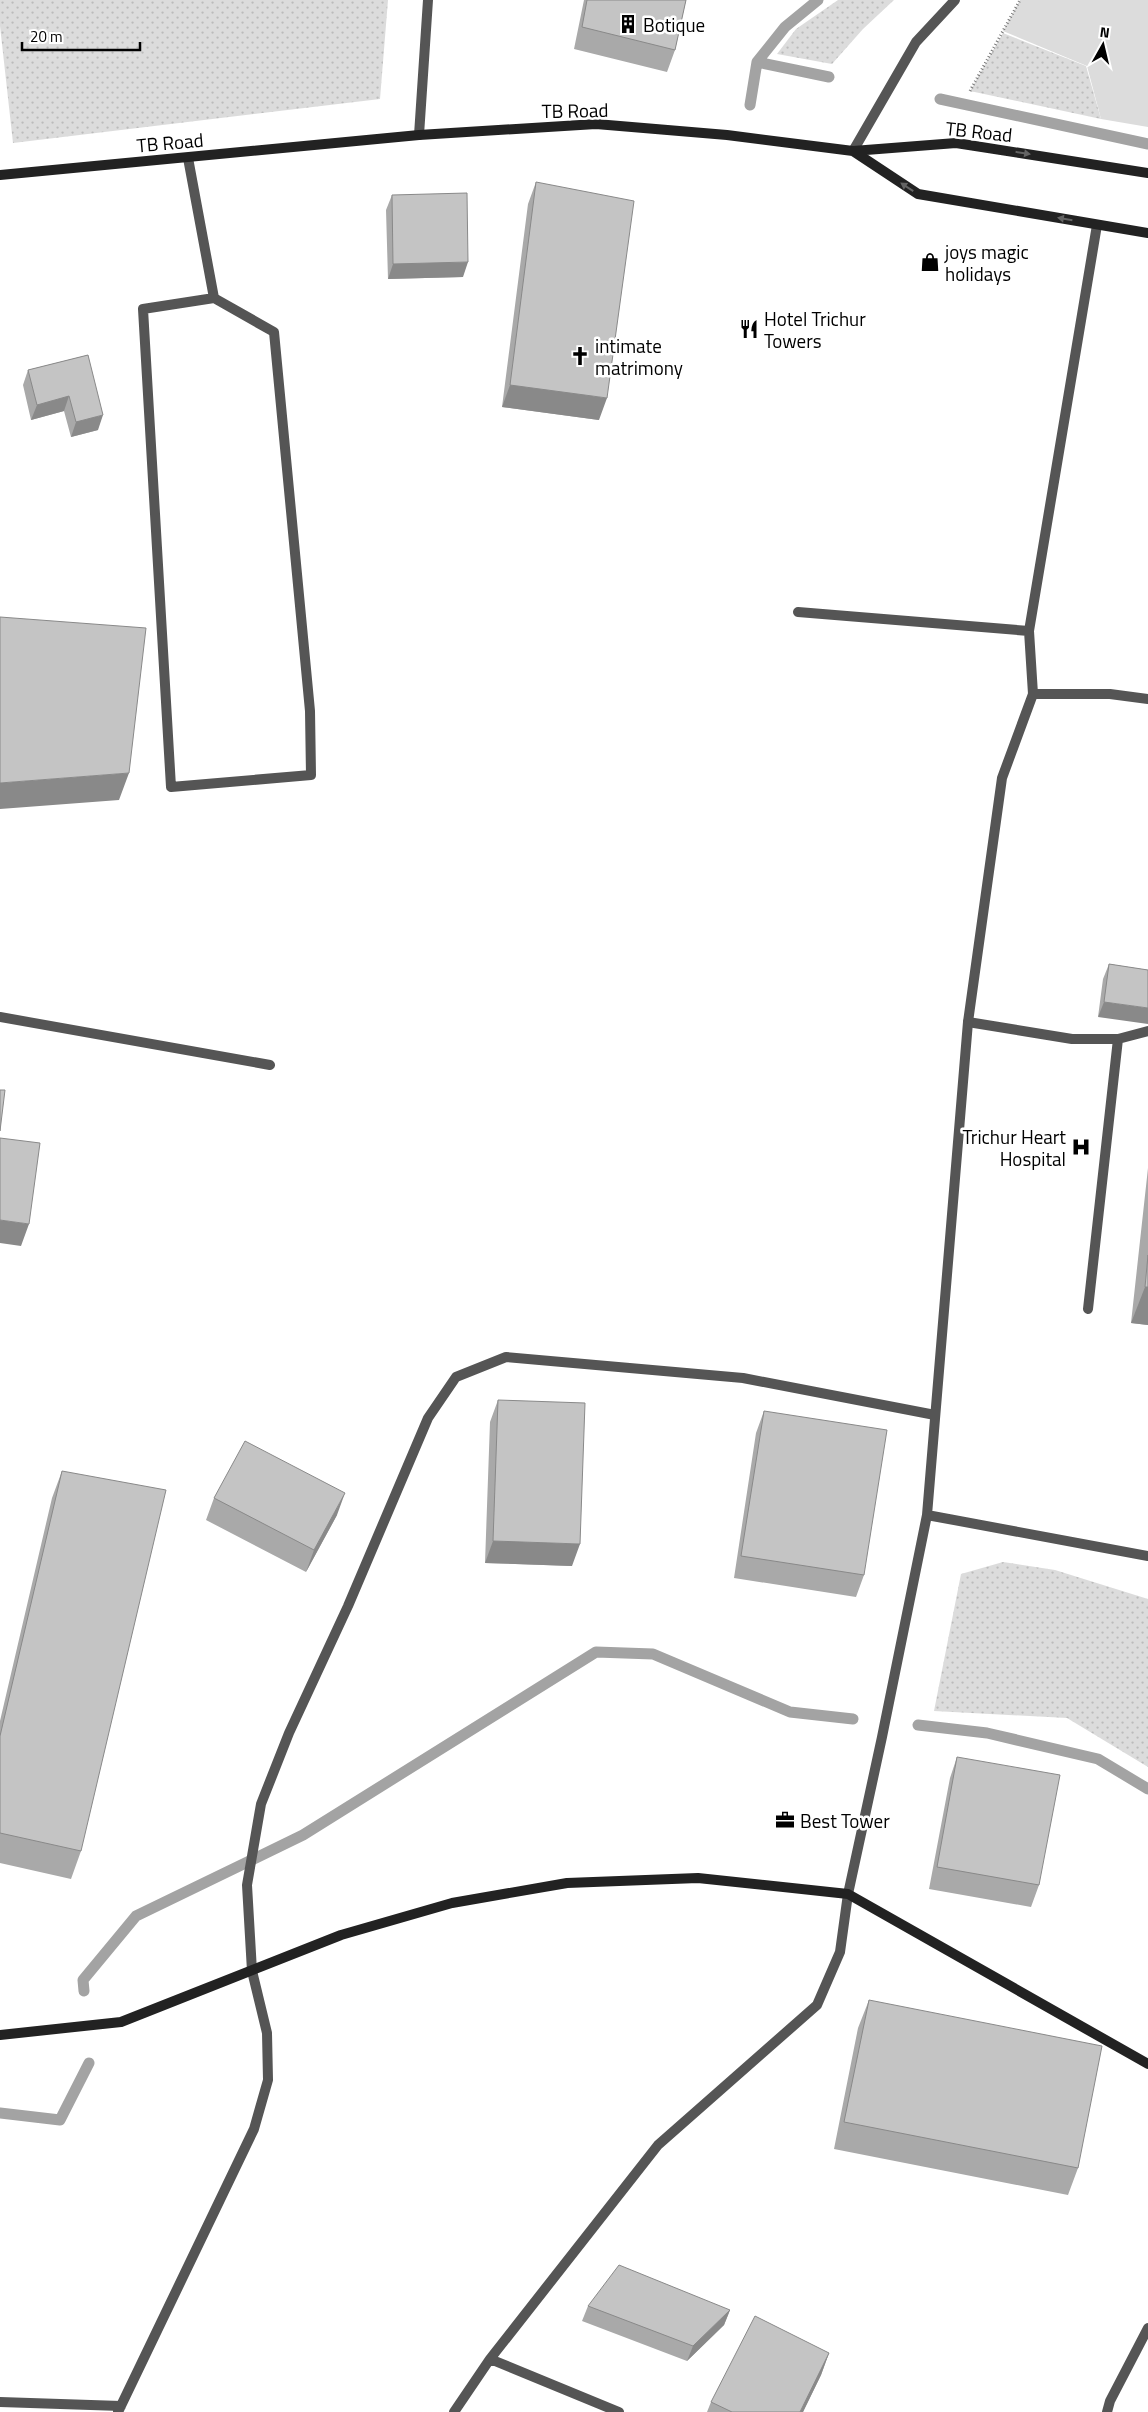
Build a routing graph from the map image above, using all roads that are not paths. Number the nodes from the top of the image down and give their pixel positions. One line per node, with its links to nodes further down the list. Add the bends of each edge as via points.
1 (428, 0): 3 (street)
2 (955, 0): 4 (street, via 916,42)
3 (419, 135): 4 (main road, TB Road, via 596,124 727,135); 5 (main road, TB Road)
4 (853, 151): 6 (main road, TB Road, one-way to 6, via 956,143); 8 (main road, one-way to 4, via 918,194)
5 (188, 158): 7 (main road, TB Road); 10 (street)
6 (1148, 173)
7 (0, 175)
8 (1097, 225): 9 (main road); 12 (street)
9 (1148, 233)
10 (214, 298): 10 (street, via 274,332 310,710 311,775 171,786 143,309)
11 (798, 612): 12 (street)
12 (1029, 631): 13 (street)
13 (1033, 694): 14 (street, via 1110,694); 16 (street, via 1002,778)
14 (1148, 699)
15 (0, 1017): 19 (street)
16 (968, 1022): 18 (street, via 1072,1039); 21 (street)
17 (1148, 1031): 18 (street)
18 (1118, 1039): 20 (street)
19 (270, 1065)
20 (1088, 1309)
21 (935, 1415): 22 (street); 25 (street, via 743,1378 506,1357 456,1377 428,1418 261,1804 247,1885)
22 (927, 1515): 23 (street); 24 (street)
23 (1148, 1556)
24 (848, 1894): 25 (main road, via 698,1878 567,1883 452,1903 341,1935); 27 (main road); 29 (street, via 840,1952 817,2005 658,2145)
25 (252, 1971): 26 (main road, via 121,2022); 31 (street, via 267,2033 268,2080 254,2129)
26 (0, 2035)
27 (1148, 2064)
28 (1148, 2328): 34 (street, via 1110,2400)
29 (490, 2359): 32 (street); 33 (street)
30 (0, 2402): 31 (street)
31 (119, 2409)
32 (454, 2412)
33 (619, 2412)
34 (1107, 2412)

